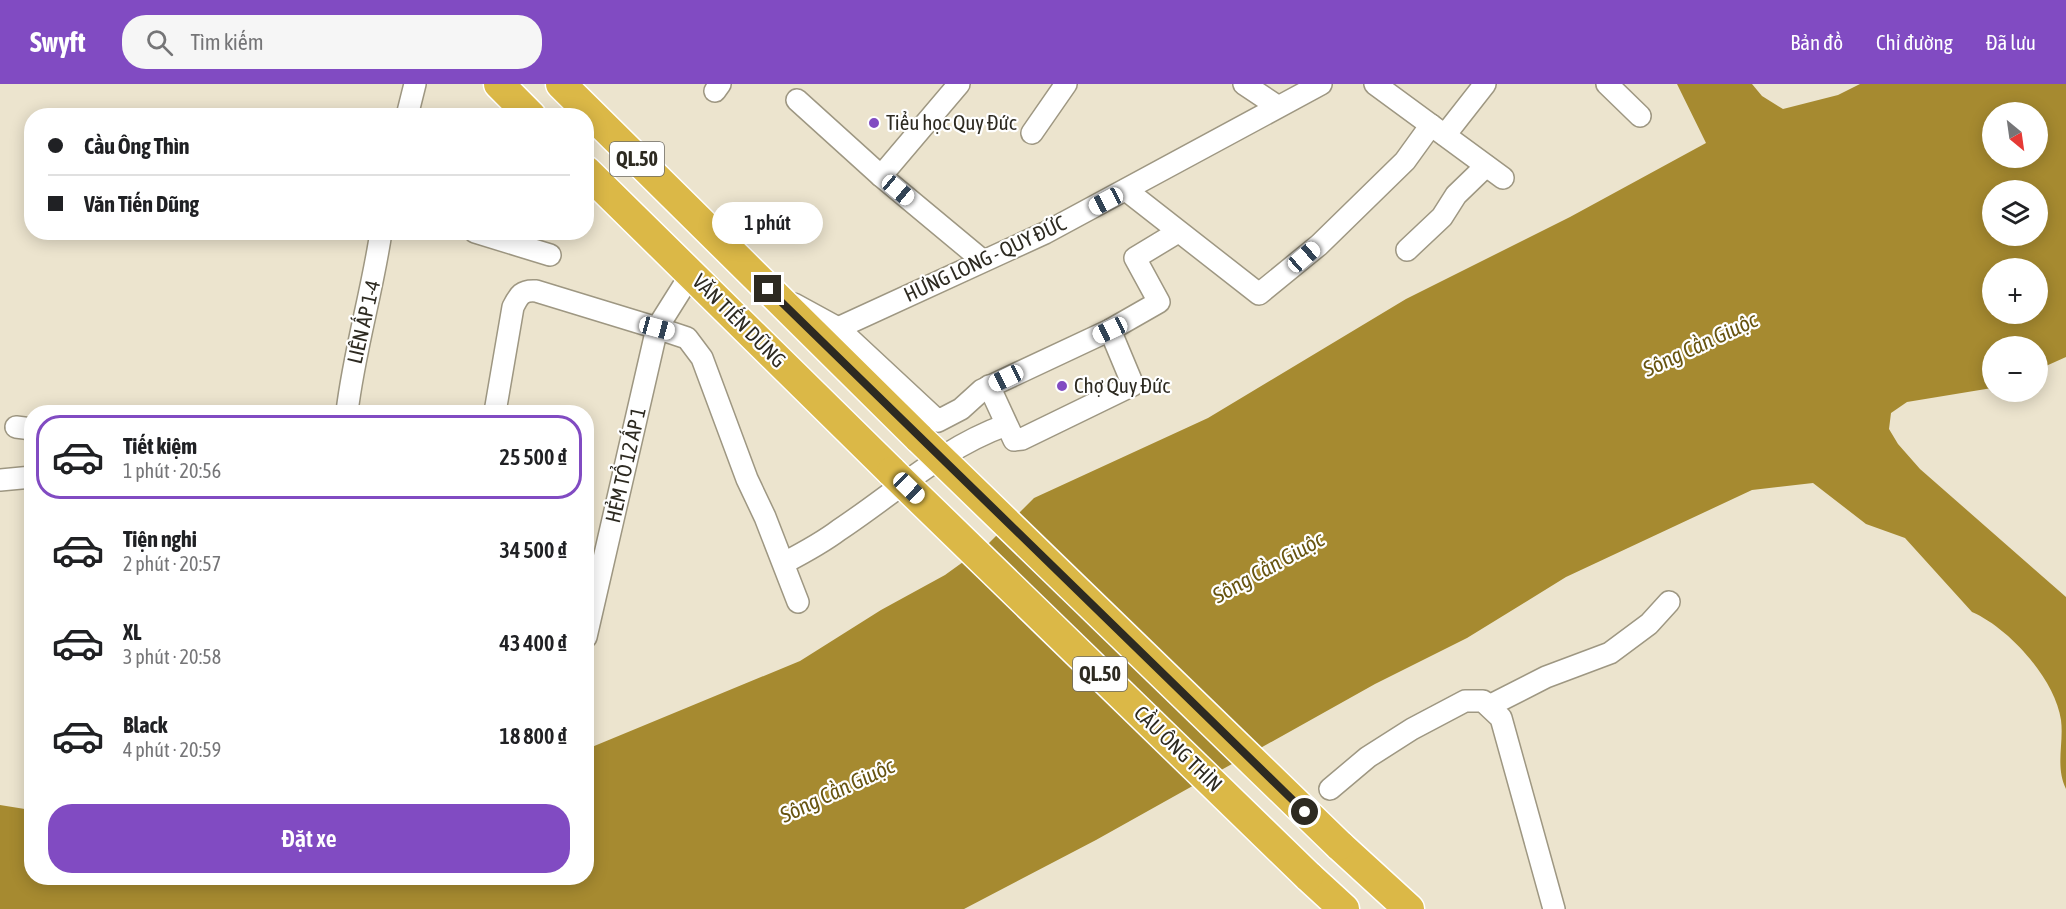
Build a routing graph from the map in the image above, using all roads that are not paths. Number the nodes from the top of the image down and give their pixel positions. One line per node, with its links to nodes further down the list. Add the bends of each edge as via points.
1 (415, 84): 13 (street)
2 (499, 84): 14 (highway)
3 (561, 84): 15 (highway, VĂN TIẾN DŨNG / QL.50)
4 (959, 84): 20 (street)
5 (1066, 84): 19 (street)
6 (1244, 84): 12 (street)
7 (1321, 84): 12 (street, HƯNG LONG - QUY ĐỨC)
8 (1375, 84): 18 (street)
9 (1485, 84): 18 (street)
10 (1606, 84): 16 (street)
11 (797, 100): 20 (street)
12 (1278, 106): 22 (street, HƯNG LONG - QUY ĐỨC)
13 (409, 108)
14 (523, 108)
15 (585, 108)
16 (1640, 116)
17 (594, 117): 30 (highway, VĂN TIẾN DŨNG / QL.50)
18 (1438, 130): 23 (street, via 1319,244 1259,294); 26 (street, via 1494,172 1456,195 1442,217)
19 (1032, 133)
20 (881, 176): 28 (street)
21 (594, 179): 29 (highway, VĂN TIẾN DŨNG / QL.50)
22 (1126, 190): 23 (street); 28 (street, HƯNG LONG - QUY ĐỨC, via 1046,233)
23 (1178, 232): 33 (street, via 1135,258 1159,302)
24 (380, 240): 35 (street, LIÊN ẤP 1-4)
25 (501, 240): 27 (street)
26 (1407, 250)
27 (550, 255)
28 (982, 260): 32 (street, HƯNG LONG - QUY ĐỨC)
29 (691, 274): 31 (street, HẺM TỔ 12 ẤP 1); 39 (highway, VĂN TIẾN DŨNG / QL.50)
30 (768, 289): 32 (street); 38 (highway, VĂN TIẾN DŨNG / QL.50)
31 (657, 328): 36 (street, via 527,290 513,307); 42 (street, via 687,338 696,347); 45 (street, HẺM TỔ 12 ẤP 1)
32 (838, 328): 34 (street, via 938,421 961,409)
33 (1110, 330): 34 (street); 37 (street, via 1133,385 1017,441)
34 (989, 386): 37 (street)
35 (348, 405)
36 (496, 405)
37 (1006, 425): 42 (street, via 966,441 839,531)
38 (920, 439): 49 (highway, CẦU ÔNG THÌN / QL.50, bridge)
39 (892, 472): 48 (highway, CẦU ÔNG THÌN / QL.50, bridge)
40 (24, 478): 41 (street)
41 (0, 480)
42 (784, 564): 43 (street)
43 (798, 602)
44 (1669, 602): 46 (street, via 1649,624 1610,653 1546,677)
45 (594, 603)
46 (1489, 706): 47 (street, via 1483,701 1465,701 1368,756); 50 (street, via 1501,718)
47 (1329, 789)
48 (1344, 909)
49 (1409, 909)
50 (1554, 909)

